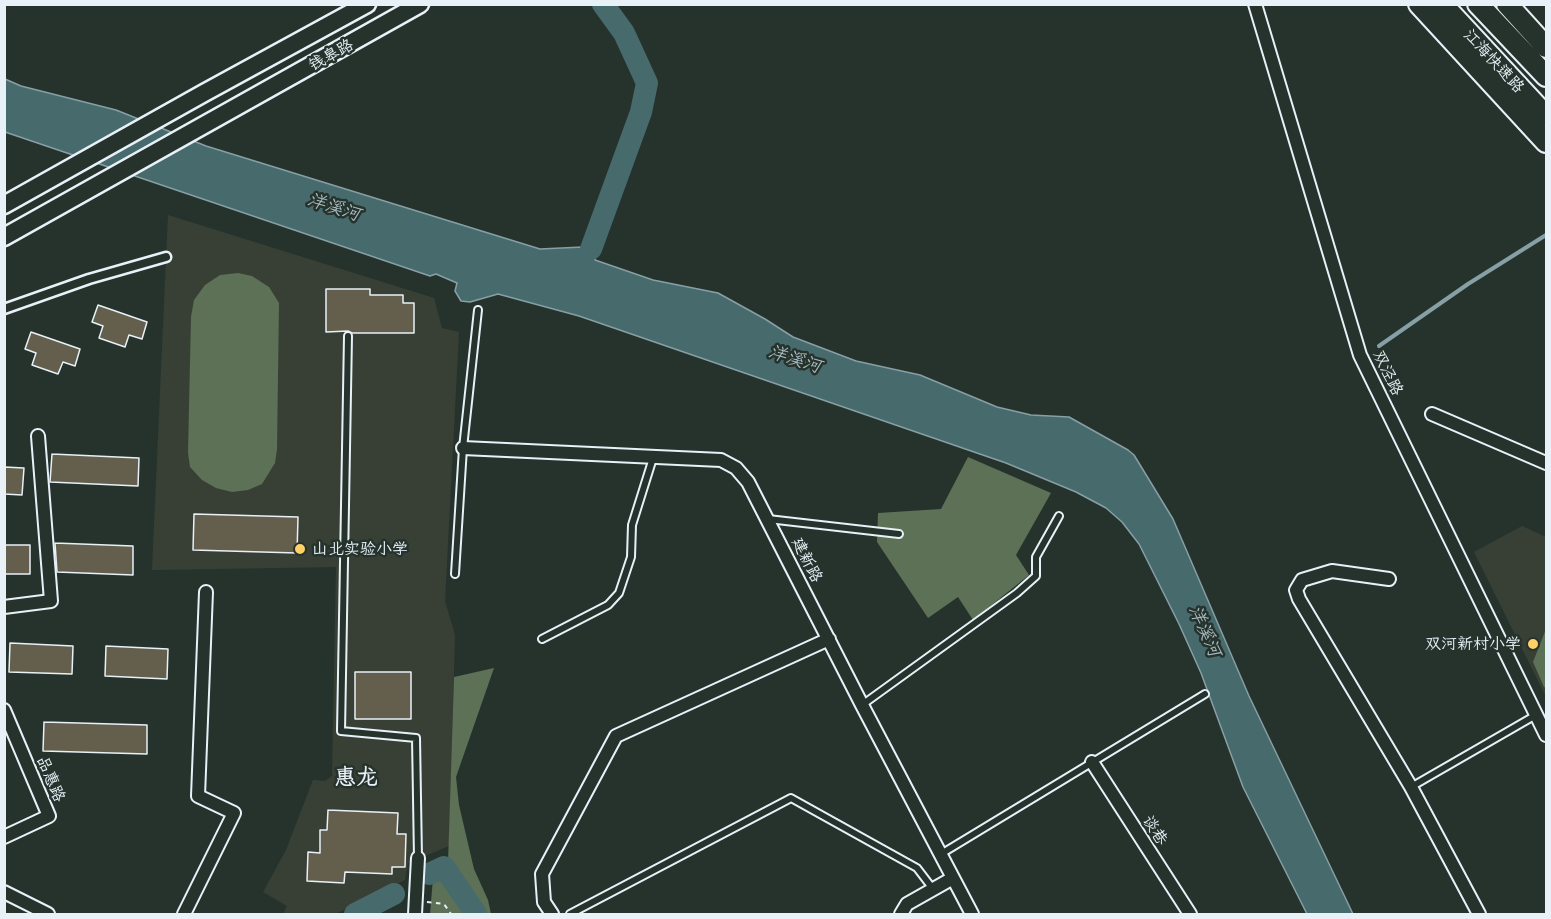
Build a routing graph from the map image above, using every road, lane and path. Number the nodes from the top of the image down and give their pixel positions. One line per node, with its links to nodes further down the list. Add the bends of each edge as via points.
1 (367, 4): 8 (main road, 钱皋路)
2 (420, 4): 10 (main road, 钱皋路)
3 (1255, 4): 37 (street, 双泾路, via 1360,355)
4 (1419, 4): 13 (highway)
5 (1442, 4): 12 (highway, 江海快速路)
6 (1478, 4): 11 (highway, 江海快速路)
7 (1507, 4): 9 (highway)
8 (308, 36): 10 (main road, via 324,45); 14 (main road, 钱皋路)
9 (1546, 47)
10 (324, 59): 15 (main road, 钱皋路)
11 (1546, 76)
12 (1546, 117)
13 (1546, 142)
14 (4, 205)
15 (4, 237)
16 (166, 257): 17 (street)
17 (4, 309)
18 (478, 310): 22 (lane)
19 (348, 336): 43 (lane, via 341,731 416,738)
20 (1432, 414): 24 (street)
21 (38, 436): 31 (street, via 51,601)
22 (463, 448): 23 (street, 建新路); 28 (lane)
23 (653, 458): 26 (street, 建新路, via 721,460 736,468 748,482); 32 (lane, via 632,525 631,557 620,593 608,604)
24 (1546, 463)
25 (1059, 516): 35 (lane, via 1036,557 1036,576)
26 (768, 519): 27 (lane); 33 (street, 建新路)
27 (899, 534)
28 (455, 574)
29 (1389, 579): 40 (street, via 1332,571 1302,580 1296,590)
30 (206, 592): 49 (street, via 198,796 234,813)
31 (4, 606)
32 (542, 639)
33 (829, 639): 35 (street, 建新路); 52 (street, via 616,736 542,874 544,902)
34 (1205, 694): 39 (lane)
35 (862, 705): 42 (street, 建新路)
36 (4, 710): 41 (street, 品惠路, via 49,816)
37 (1536, 715): 38 (street, 双泾路); 40 (lane)
38 (1546, 735)
39 (1092, 762): 42 (lane); 56 (street, 谈巷)
40 (1411, 787): 57 (street)
41 (4, 837)
42 (941, 854): 44 (street, 建新路)
43 (418, 858): 47 (street)
44 (953, 878): 45 (street); 55 (street, 建新路)
45 (933, 889): 53 (lane, via 917,868 790,798); 54 (street, via 907,904)
46 (4, 892): 48 (street)
47 (416, 901): 50 (street); 51 (path, via 444,904)
48 (48, 915)
49 (184, 915)
50 (415, 915)
51 (451, 915)
52 (552, 915)
53 (570, 915)
54 (901, 915)
55 (972, 915)
56 (1190, 915)
57 (1479, 915)

